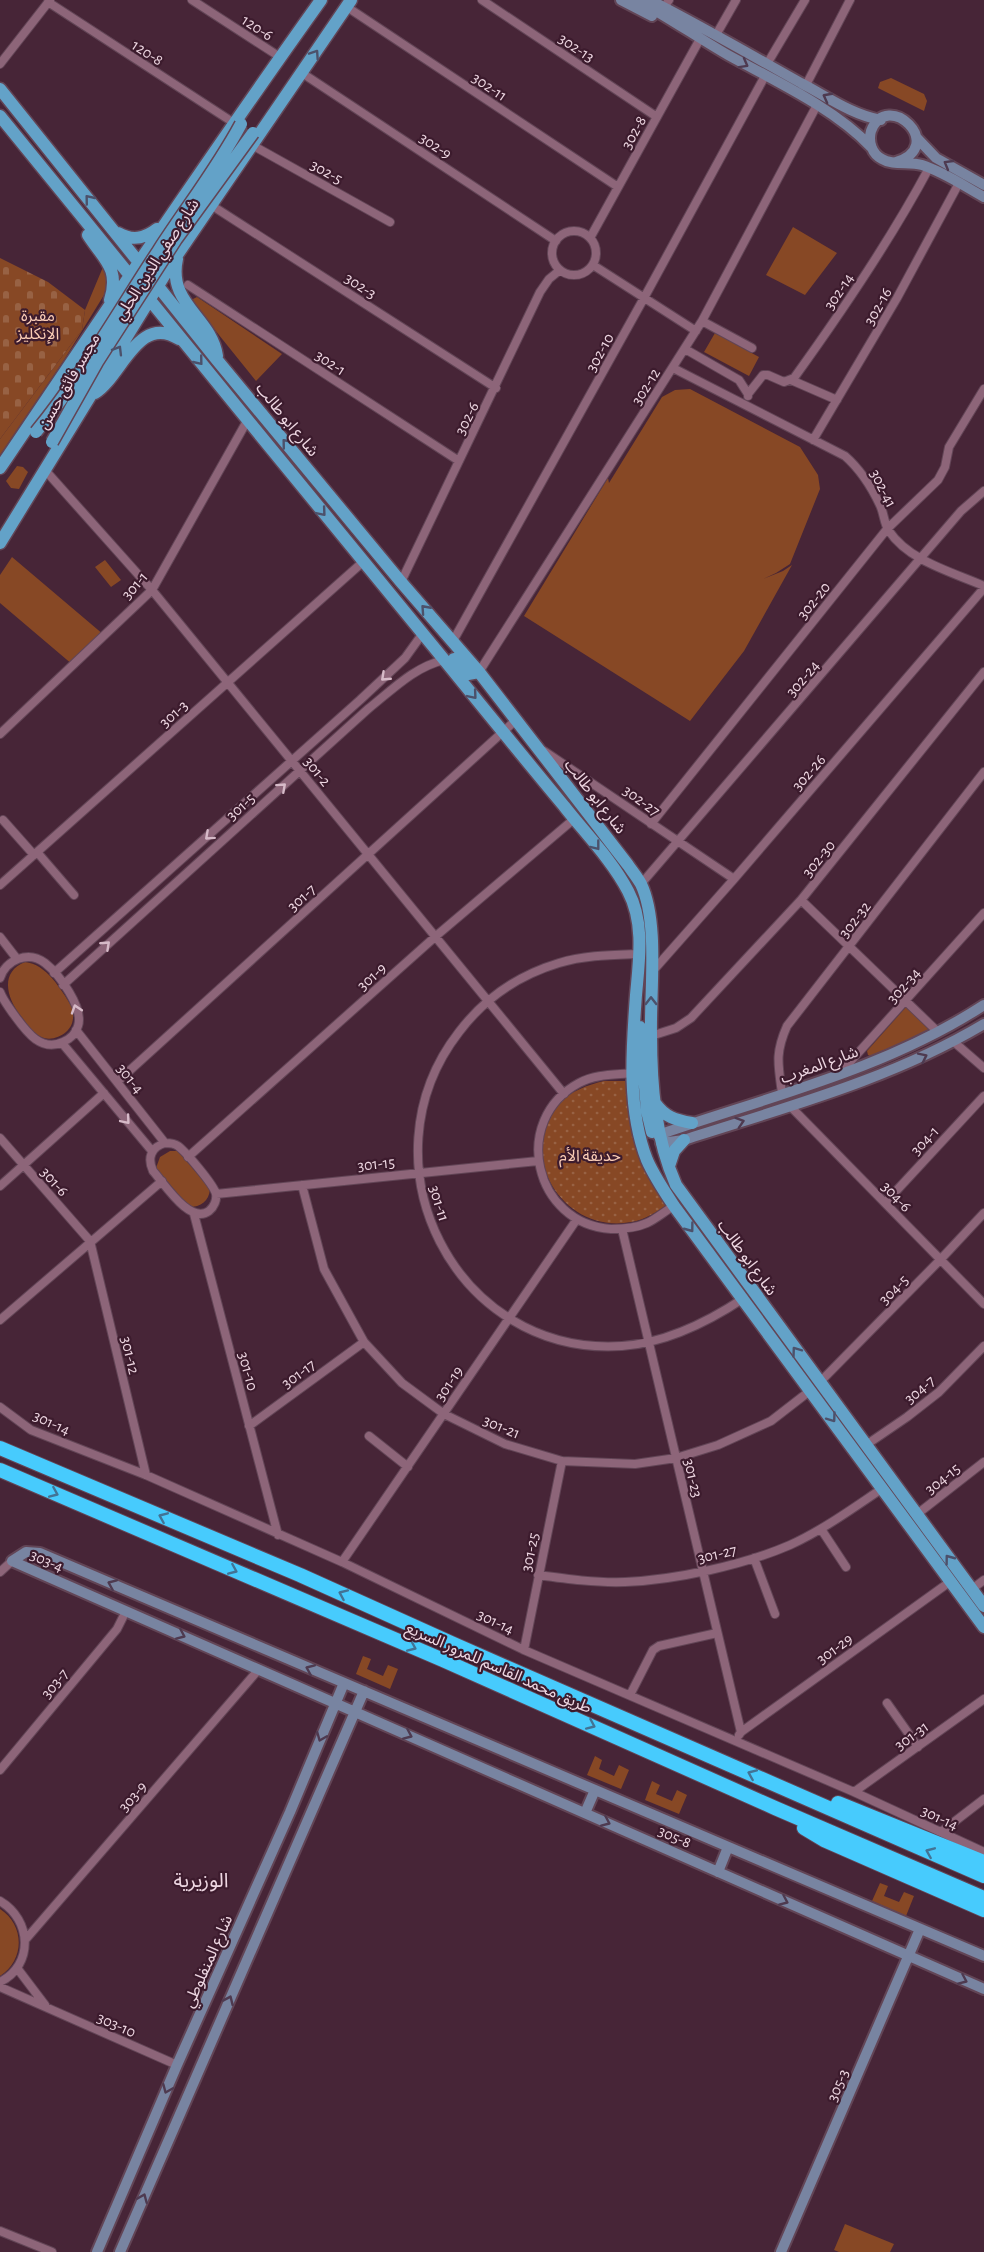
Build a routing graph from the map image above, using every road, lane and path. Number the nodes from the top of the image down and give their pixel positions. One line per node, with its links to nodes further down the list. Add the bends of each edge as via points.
1 (192, 0): 14 (street, 120-6)
2 (321, 0): 14 (main road)
3 (482, 0): 23 (street, 302-13)
4 (621, 0): 12 (street)
5 (736, 0): 13 (street)
6 (805, 0): 16 (street)
7 (850, 0): 19 (street)
8 (49, 1): 15 (street); 25 (street, 120-8)
9 (666, 1): 12 (street)
10 (644, 2): 12 (street)
11 (349, 3): 17 (main road, one-way to 11); 33 (street, 302-11)
12 (697, 33): 13 (street); 18 (street, one-way to 18); 23 (street, 302-8)
13 (716, 35): 16 (street)
14 (280, 57): 25 (main road, مجسر فائق حسن)
15 (0, 64)
16 (767, 64): 19 (street)
17 (302, 73): 27 (main road, مجسر فائق حسن); 41 (street, 302-9)
18 (765, 76): 21 (street); 50 (street, 302-10)
19 (806, 85): 24 (street, one-way to 19, via 860,114)
20 (0, 89): 39 (main road, شارع ابو طالب, one-way to 20)
21 (817, 105): 28 (street); 55 (street, 302-12)
22 (0, 116): 36 (main road, شارع ابو طالب)
23 (657, 117): 33 (street, 302-8)
24 (881, 120): 26 (street, via 902,118); 28 (street, via 871,132)
25 (237, 124): 37 (main road, شارع صفي الدين الحلي); 74 (main road, مجسر فائق حسن, bridge, via 221,159 89,358)
26 (916, 137): 29 (street, via 909,156); 32 (street, one-way to 26, via 936,158)
27 (253, 139): 35 (main road, شارع صفي الدين الحلي); 38 (street, 302-5); 76 (main road, مجسر فائق حسن, bridge, via 170,248 97,362 52,442)
28 (871, 147): 29 (street, via 881,159)
29 (896, 162): 30 (street)
30 (929, 168): 31 (street); 62 (street, 302-14, via 854,293)
31 (959, 183): 34 (street); 67 (street, 302-16)
32 (984, 185)
33 (618, 188): 40 (street, 302-8)
34 (984, 197)
35 (211, 205): 43 (main road, شارع صفي الدين الحلي); 63 (street, 302-3)
36 (78, 213): 47 (main road, شارع ابو طالب); 53 (main road, via 114,277)
37 (168, 218): 39 (main road, via 150,234 138,238 125,237); 42 (main road, شارع صفي الدين الحلي)
38 (390, 222)
39 (115, 230): 44 (main road, شارع ابو طالب)
40 (590, 238): 41 (street, via 584,233 569,232); 45 (street, via 596,251)
41 (556, 240): 46 (street, via 553,259)
42 (152, 241): 43 (main road, via 152,253 157,258 164,261); 44 (main road, شارع صفي الدين الحلي)
43 (177, 254): 48 (main road, شارع صفي الدين الحلي); 60 (main road, via 177,288 212,339)
44 (139, 261): 47 (main road, شارع صفي الدين الحلي); 48 (main road, شارع ابو طالب)
45 (593, 265): 46 (street, via 581,274); 50 (street)
46 (560, 270): 63 (street, 302-6, via 540,292)
47 (130, 276): 51 (main road, شارع صفي الدين الحلي); 52 (main road, شارع ابو طالب)
48 (158, 285): 52 (main road, شارع صفي الدين الحلي); 60 (main road, شارع ابو طالب)
49 (188, 285): 71 (street, 302-1)
50 (644, 298): 56 (street); 87 (street, 302-10)
51 (115, 299): 53 (main road, شارع صفي الدين الحلي); 54 (main road, via 123,296 133,300 138,306)
52 (149, 299): 54 (main road, شارع صفي الدين الحلي); 57 (main road, شارع ابو طالب)
53 (105, 314): 72 (main road, شارع صفي الدين الحلي)
54 (138, 317): 66 (main road, شارع صفي الدين الحلي, one-way to 54)
55 (702, 321): 56 (street, 302-12); 58 (street)
56 (696, 331): 59 (street, 302-12)
57 (185, 344): 66 (main road, via 164,333 145,337 108,383); 69 (main road, شارع ابو طالب, one-way to 69)
58 (752, 348)
59 (685, 349): 61 (street, 302-12); 65 (street, via 739,380)
60 (217, 360): 81 (main road, شارع ابو طالب, one-way to 60)
61 (673, 368): 68 (street, 302-41); 89 (street, 302-12)
62 (791, 380): 65 (street, via 784,382 763,375); 67 (street)
63 (496, 388): 71 (street, 302-6)
64 (984, 389): 77 (street, 302-20, via 949,447 938,480)
65 (748, 394): 68 (street)
66 (89, 397): 73 (main road, شارع صفي الدين الحلي)
67 (837, 400): 70 (street, 302-16)
68 (744, 404): 70 (street, 302-41)
69 (247, 421): 80 (main road, شارع ابو طالب, one-way to 80); 83 (street, 301-1)
70 (813, 440): 77 (street, 302-41, via 845,456 862,471 881,506)
71 (459, 461): 81 (street, 302-6)
72 (0, 468)
73 (45, 470): 76 (main road, شارع صفي الدين الحلي); 83 (street, 301-2)
74 (0, 474)
75 (984, 490): 79 (street, 302-24)
76 (17, 516): 78 (main road, شارع صفي الدين الحلي)
77 (887, 530): 79 (street, 302-41); 106 (street, 302-20)
78 (0, 543)
79 (921, 559): 82 (street, 302-41); 107 (street, 302-24)
80 (364, 561): 84 (main road, شارع ابو طالب); 91 (street, 301-3)
81 (401, 582): 84 (main road); 87 (main road, شارع ابو طالب, one-way to 81)
82 (984, 587): 112 (street, 302-26)
83 (152, 590): 91 (street, 301-2); 96 (street, 301-1)
84 (390, 593): 85 (main road, شارع ابو طالب)
85 (410, 617): 86 (main road, شارع ابو طالب); 89 (main road, via 440,642 465,672)
86 (423, 633): 88 (main road, شارع ابو طالب); 92 (street, 301-5, one-way to 92, via 405,658)
87 (453, 641): 89 (main road, شارع ابو طالب)
88 (444, 660): 93 (street, 301-5, via 411,674); 95 (main road, شارع ابو طالب, one-way to 95)
89 (479, 672): 94 (main road, شارع ابو طالب)
90 (984, 672): 116 (street, 302-30)
91 (228, 682): 98 (street, 301-2); 108 (street, 301-3)
92 (360, 700): 93 (street); 98 (street, 301-5)
93 (368, 709): 99 (street, 301-5)
94 (516, 720): 95 (street, 301-7); 97 (main road, شارع ابو طالب)
95 (503, 732): 103 (main road, شارع ابو طالب); 109 (street, 301-7)
96 (0, 734)
97 (534, 744): 106 (street, 302-27); 113 (main road, شارع ابو طالب)
98 (292, 761): 99 (street, 301-2); 102 (street, 301-5)
99 (300, 771): 105 (street, 301-5, one-way to 99); 109 (street, 301-2)
100 (984, 772): 101 (street, 302-32)
101 (980, 784): 122 (street, 302-32)
102 (233, 814): 105 (street); 110 (street, 301-5, one-way to 110)
103 (574, 819): 120 (street, 301-9); 123 (main road, شارع ابو طالب, one-way to 123, via 627,889 638,924)
104 (3, 820): 108 (street)
105 (241, 824): 111 (street, 301-5)
106 (651, 824): 107 (street, 302-27)
107 (677, 841): 112 (street, 302-27); 113 (street, 302-24)
108 (36, 854): 114 (street, 301-3); 115 (street)
109 (368, 854): 120 (street, 301-2); 146 (street, 301-7)
110 (175, 866): 111 (street); 118 (street, 301-5)
111 (183, 875): 119 (street, 301-5)
112 (734, 879): 126 (street, 302-26)
113 (641, 884): 126 (main road, شارع ابو طالب, via 650,919)
114 (0, 885)
115 (74, 895)
116 (801, 900): 122 (street); 138 (street, 302-30, via 691,1018)
117 (984, 913): 132 (street, 302-34)
118 (117, 918): 119 (street); 127 (street, 301-5)
119 (125, 927): 129 (street, 301-5, one-way to 119)
120 (436, 936): 131 (street, 301-2); 159 (street, 301-9)
121 (0, 938): 124 (street)
122 (850, 947): 132 (street); 148 (street, 302-32, via 787,1026 777,1061)
123 (640, 954): 131 (street, 301-11, via 560,963 522,978); 134 (main road, شارع ابو طالب)
124 (17, 959): 125 (street); 127 (street, via 39,959)
125 (2, 967): 128 (street)
126 (651, 973): 138 (main road, شارع ابو طالب, one-way to 126)
127 (54, 974): 129 (street)
128 (0, 978)
129 (63, 985): 136 (street, one-way to 129, via 79,1010)
130 (0, 992): 140 (street, via 37,1041 49,1045)
131 (489, 1001): 149 (street, 301-2); 164 (street, 301-11, via 454,1038 430,1082 419,1126)
132 (906, 1001): 137 (street); 145 (street, 302-34)
133 (984, 1005): 137 (street, شارع المغرب)
134 (635, 1006): 144 (main road, شارع ابو طالب); 155 (main road, via 646,1111)
135 (984, 1024): 139 (street, شارع المغرب)
136 (76, 1030): 140 (street); 146 (street, 301-4)
137 (938, 1032): 141 (street, شارع المغرب)
138 (651, 1036): 151 (main road, شارع ابو طالب)
139 (954, 1042): 142 (street); 143 (street, شارع المغرب, one-way to 139)
140 (62, 1043): 147 (street, 301-4)
141 (886, 1055): 143 (street); 145 (street, شارع المغرب)
142 (984, 1068)
143 (892, 1070): 152 (street, شارع المغرب)
144 (633, 1073): 149 (street, via 598,1076); 161 (main road, شارع ابو طالب, via 634,1107)
145 (839, 1074): 148 (street, شارع المغرب)
146 (117, 1082): 157 (street, 301-4)
147 (104, 1093): 158 (street, 301-4, one-way to 158); 162 (street)
148 (782, 1093): 153 (street, شارع المغرب)
149 (564, 1094): 160 (street, via 543,1124)
150 (984, 1096): 169 (street, 304-1)
151 (654, 1101): 153 (main road, via 672,1119); 155 (main road, شارع ابو طالب)
152 (790, 1106): 156 (street, شارع المغرب, one-way to 152); 169 (street, 304-6)
153 (692, 1123): 155 (street, شارع المغرب)
154 (0, 1138): 162 (street, 301-6)
155 (658, 1138): 156 (street, شارع المغرب); 161 (main road, via 648,1149); 163 (main road, شارع ابو طالب)
156 (684, 1140): 163 (main road, via 674,1150)
157 (165, 1143): 158 (street); 159 (street, via 176,1145)
158 (152, 1151): 165 (street, via 150,1165)
159 (188, 1157): 168 (street)
160 (538, 1161): 164 (street, 301-15); 173 (street, via 552,1197)
161 (647, 1161): 170 (main road, شارع ابو طالب)
162 (23, 1165): 167 (street); 175 (street, 301-6)
163 (668, 1167): 184 (main road, شارع ابو طالب, one-way to 163, via 686,1200)
164 (418, 1172): 166 (street, 301-15); 179 (street, 301-11, via 428,1215 447,1255 480,1294)
165 (162, 1180): 172 (street); 175 (street)
166 (302, 1185): 168 (street, 301-15); 182 (street, 301-21, via 324,1269)
167 (0, 1186)
168 (216, 1194): 172 (street, via 209,1211)
169 (885, 1203): 176 (street, 304-6)
170 (674, 1206): 174 (street, via 647,1223); 177 (main road, شارع ابو طالب, one-way to 177)
171 (984, 1213): 176 (street, 304-5)
172 (194, 1214): 187 (street, 301-10)
173 (577, 1220): 174 (street, via 599,1228); 179 (street, 301-19)
174 (622, 1229): 181 (street, 301-23)
175 (90, 1241): 180 (street); 196 (street, 301-12)
176 (940, 1260): 178 (street, 304-6); 184 (street, 304-5)
177 (744, 1298): 181 (street, 301-11, via 694,1326); 184 (main road, شارع ابو طالب)
178 (983, 1302)
179 (510, 1317): 181 (street, 301-11, via 549,1336 577,1343 620,1346); 186 (street, 301-19)
180 (0, 1320)
181 (649, 1341): 191 (street, 301-23)
182 (364, 1342): 186 (street, 301-21, via 402,1383); 187 (street, 301-17)
183 (984, 1346): 189 (street, 304-7, via 939,1392)
184 (815, 1386): 189 (main road, شارع ابو طالب); 191 (street, 301-21, via 771,1421 718,1445); 197 (main road, شارع ابو طالب, one-way to 197)
185 (0, 1407): 196 (street, 301-14, via 31,1430)
186 (444, 1414): 192 (street, 301-21, via 506,1444); 194 (street, 301-19)
187 (249, 1426): 200 (street, 301-10)
188 (369, 1436): 194 (street)
189 (866, 1445): 198 (main road, شارع ابو طالب)
190 (0, 1448): 233 (highway, طريق محمد القاسم للمرور السريع, one-way to 190)
191 (676, 1458): 192 (street, 301-21, via 635,1464); 205 (street, 301-23)
192 (562, 1461): 207 (street, 301-25)
193 (984, 1462): 198 (street, 304-15)
194 (408, 1467): 203 (street, 301-19)
195 (0, 1470): 237 (highway, طريق محمد القاسم للمرور السريع, one-way to 237, via 444,1660)
196 (146, 1475): 200 (street, 301-14)
197 (883, 1488): 199 (street, 301-27); 209 (main road, شارع ابو طالب)
198 (916, 1515): 210 (main road, شارع ابو طالب, one-way to 198)
199 (821, 1529): 201 (street, 301-27); 204 (street)
200 (278, 1535): 203 (street, 301-14)
201 (754, 1558): 205 (street, 301-27); 214 (street)
202 (12, 1561): 206 (street); 211 (street, 303-4, one-way to 202, via 40,1553 26,1552); 213 (street, 303-4)
203 (342, 1563): 218 (street, 301-14)
204 (846, 1567)
205 (703, 1571): 207 (street, 301-27, via 626,1582); 216 (street, 301-23)
206 (0, 1572)
207 (538, 1575): 218 (street, 301-25)
208 (984, 1580): 210 (street)
209 (951, 1581): 215 (main road, شارع ابو طالب); 228 (street, 301-29)
210 (972, 1589): 212 (main road, شارع ابو طالب)
211 (135, 1593): 213 (street); 217 (street, 303-4)
212 (984, 1606)
213 (126, 1611): 219 (street, 303-4, one-way to 219); 231 (street, 303-7, via 117,1629)
214 (775, 1614)
215 (984, 1627)
216 (717, 1634): 223 (street, via 653,1650); 228 (street, 301-23)
217 (238, 1638): 219 (street); 221 (street, 303-4, one-way to 217)
218 (524, 1650): 223 (street, 301-14)
219 (229, 1656): 220 (street, 303-4)
220 (259, 1670): 225 (street, 303-4); 252 (street, 303-9)
221 (344, 1683): 222 (street, 303-4); 225 (street, شارع المنفلوطي)
222 (364, 1691): 227 (street); 232 (street, 305-8)
223 (630, 1695): 229 (street, 301-14)
224 (984, 1700): 230 (street, 301-31)
225 (335, 1703): 227 (street, 303-4); 236 (street, شارع المنفلوطي, one-way to 236)
226 (887, 1703): 230 (street)
227 (355, 1711): 238 (street); 239 (street, 305-8, one-way to 239)
228 (741, 1732): 229 (street, 301-29)
229 (736, 1741): 234 (street, 301-14)
230 (918, 1747): 234 (street, 301-31)
231 (0, 1770)
232 (595, 1790): 239 (street); 241 (street, 305-8)
233 (791, 1791): 243 (highway, via 837,1803); 245 (highway, طريق محمد القاسم للمرور السريع, one-way to 233)
234 (854, 1792): 240 (street, 301-14)
235 (984, 1799): 240 (street)
236 (295, 1802): 238 (street); 246 (street, شارع المنفلوطي)
237 (775, 1808): 248 (highway, طريق محمد القاسم للمرور السريع); 250 (highway, via 824,1839)
238 (313, 1809): 247 (street)
239 (585, 1813): 244 (street, 305-8, one-way to 244)
240 (941, 1832): 242 (street, 301-14)
241 (728, 1847): 244 (street); 251 (street, 305-8)
242 (984, 1852)
243 (984, 1862)
244 (718, 1872): 253 (street, 305-8, one-way to 253)
245 (984, 1876)
246 (259, 1882): 247 (street); 260 (street, شارع المنفلوطي)
247 (277, 1891): 261 (street, one-way to 247)
248 (984, 1898)
249 (0, 1902): 252 (street, via 17,1916)
250 (984, 1910)
251 (920, 1929): 253 (street, 305-3); 254 (street, 305-8)
252 (26, 1939): 255 (street)
253 (908, 1955): 258 (street, 305-8, one-way to 258); 267 (street, 305-3)
254 (984, 1956)
255 (17, 1968): 256 (street); 259 (street, 303-10)
256 (0, 1982)
257 (0, 1987): 259 (street, 303-10)
258 (984, 1989)
259 (46, 2007): 262 (street, 303-10)
260 (199, 2016): 261 (street); 262 (street, شارع المنفلوطي)
261 (218, 2025): 266 (street, one-way to 261)
262 (177, 2065): 265 (street, شارع المنفلوطي, one-way to 265)
263 (0, 2231): 264 (street)
264 (52, 2252)
265 (97, 2252)
266 (120, 2252)
267 (781, 2252)

